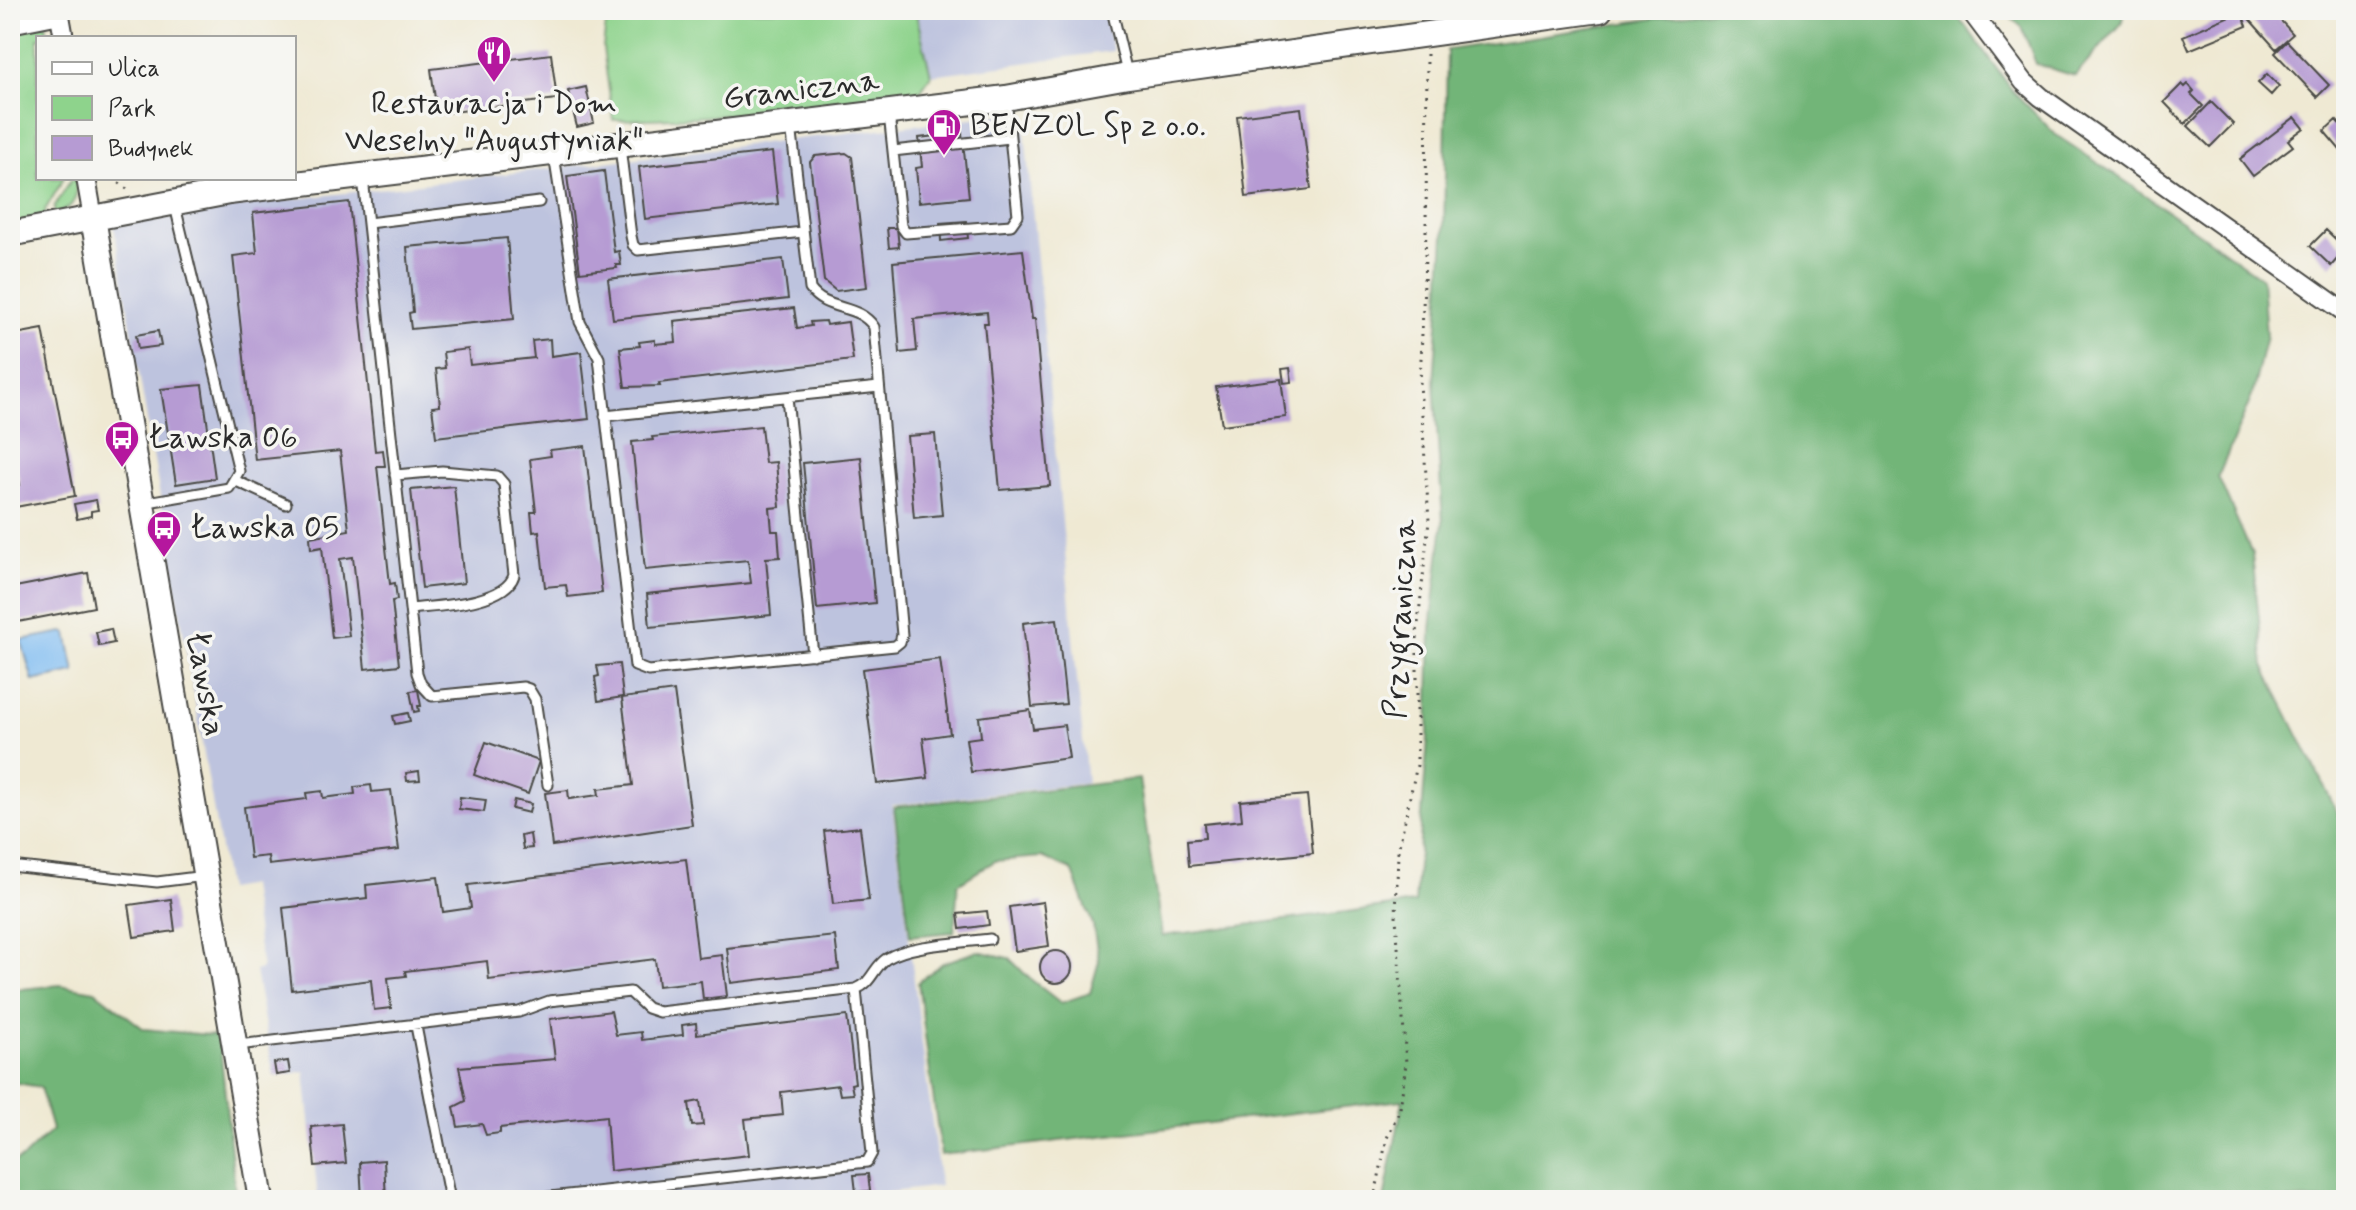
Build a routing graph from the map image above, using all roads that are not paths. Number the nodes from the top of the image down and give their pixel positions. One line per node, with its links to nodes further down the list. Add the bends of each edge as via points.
1 (1112, 10): 7 (lane)
2 (1600, 10): 7 (street, Graniczna)
3 (1970, 10): 23 (street, via 2041,97)
4 (60, 12): 5 (street); 6 (street)
5 (10, 24)
6 (64, 36)
7 (1128, 76): 8 (street, Graniczna)
8 (1006, 98): 9 (street, Graniczna); 11 (lane)
9 (889, 112): 10 (street, Graniczna); 13 (lane)
10 (791, 124): 12 (street, Graniczna); 21 (lane)
11 (1010, 138): 13 (lane); 13 (lane, via 1018,215 1011,225 909,235 901,226)
12 (620, 144): 14 (street, Graniczna); 21 (lane, via 631,236 638,250)
13 (893, 151)
14 (553, 152): 15 (street, Graniczna); 26 (lane, via 580,322 599,358)
15 (362, 175): 17 (street, Graniczna); 20 (lane)
16 (86, 180): 19 (street, Ławska)
17 (175, 202): 19 (street, Graniczna); 28 (lane, via 239,471)
18 (539, 202): 20 (lane)
19 (93, 218): 22 (street, Graniczna); 29 (street, Ławska)
20 (368, 223): 27 (lane)
21 (803, 232): 24 (lane, via 814,295 823,303 860,313 874,327)
22 (10, 234)
23 (2346, 313)
24 (879, 387): 25 (lane); 32 (lane, via 900,642)
25 (787, 397): 26 (lane); 32 (lane)
26 (605, 416): 32 (lane, via 635,666 648,671)
27 (395, 475): 31 (lane); 31 (lane, via 456,472 497,476 504,484 512,582 466,603)
28 (234, 480): 29 (lane, via 229,488); 30 (lane)
29 (142, 503): 35 (street, Ławska)
30 (286, 504)
31 (410, 609): 33 (lane, via 417,673 432,696 523,687 532,692)
32 (813, 655)
33 (548, 785)
34 (10, 866): 35 (lane, via 157,882)
35 (206, 876): 39 (street, Ławska)
36 (990, 939): 37 (lane, via 903,952 884,960 867,985)
37 (856, 989): 38 (lane, via 659,1012 630,992); 42 (lane, via 872,1153 867,1162)
38 (416, 1026): 39 (lane); 41 (lane)
39 (234, 1045): 40 (street, Ławska)
40 (261, 1200)
41 (450, 1200)
42 (523, 1200)

